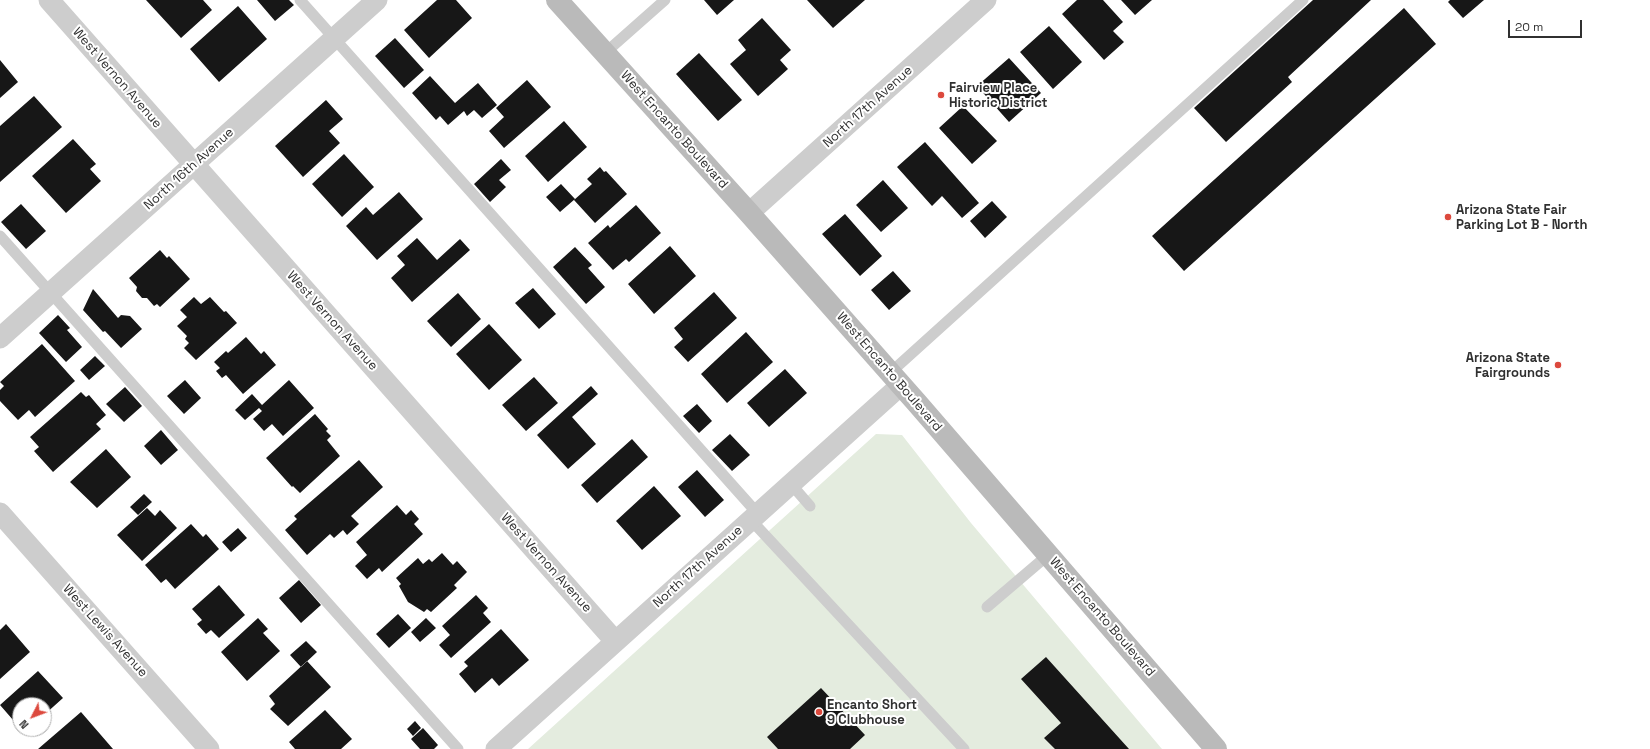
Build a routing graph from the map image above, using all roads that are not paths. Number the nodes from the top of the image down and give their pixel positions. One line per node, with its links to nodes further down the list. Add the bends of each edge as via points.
1 (49, 0): 10 (street, West Vernon Avenue)
2 (300, 0): 8 (lane)
3 (377, 0): 8 (street, North 16th Avenue)
4 (557, 0): 9 (street, West Encanto Boulevard)
5 (665, 0): 9 (lane)
6 (986, 0): 11 (street, North 17th Avenue)
7 (1303, 0): 15 (lane)
8 (334, 39): 10 (street, North 16th Avenue); 19 (lane)
9 (605, 53): 11 (street, West Encanto Boulevard)
10 (193, 165): 13 (street, North 16th Avenue); 22 (street, West Vernon Avenue)
11 (749, 213): 15 (street, West Encanto Boulevard)
12 (0, 236): 13 (lane)
13 (50, 294): 14 (street, North 16th Avenue); 24 (lane)
14 (0, 338)
15 (896, 379): 16 (street, North 17th Avenue); 20 (street, West Encanto Boulevard)
16 (791, 484): 17 (lane); 19 (street, North 17th Avenue)
17 (810, 506)
18 (0, 513): 23 (street, West Lewis Avenue)
19 (754, 517): 22 (street, North 17th Avenue); 26 (lane)
20 (1048, 555): 21 (lane); 27 (street, West Encanto Boulevard)
21 (987, 608)
22 (615, 641): 25 (street, North 17th Avenue)
23 (209, 749)
24 (458, 749)
25 (496, 749)
26 (964, 749)
27 (1216, 749)

